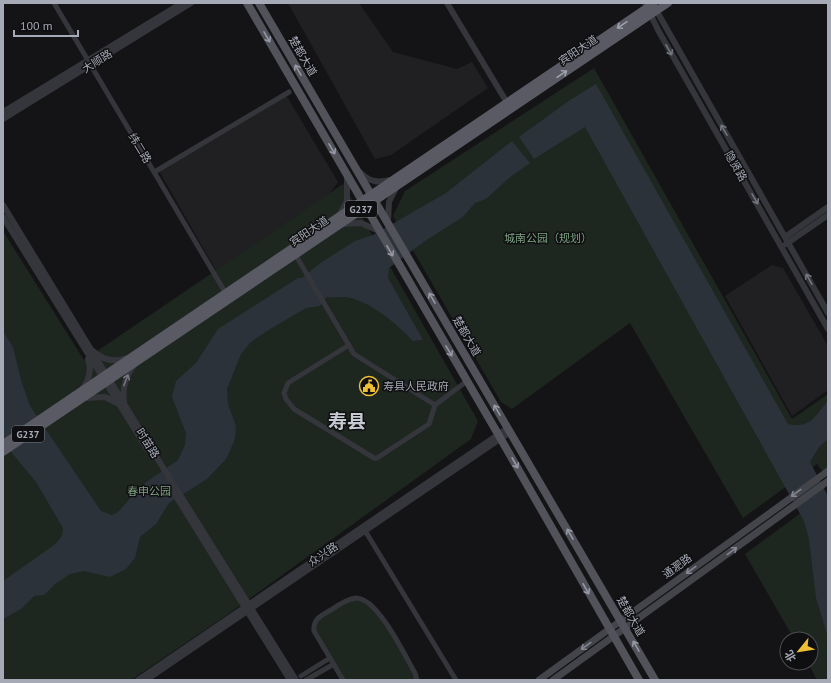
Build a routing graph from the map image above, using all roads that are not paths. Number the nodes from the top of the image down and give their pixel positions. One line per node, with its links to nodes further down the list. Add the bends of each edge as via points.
1 (54, 3): 9 (street, 纬二路)
2 (182, 3): 9 (street, 大顺路)
3 (192, 3): 9 (street, 大顺路)
4 (247, 3): 11 (main road, 楚都大道, one-way to 11)
5 (259, 3): 10 (main road, 楚都大道, one-way to 5)
6 (447, 3): 12 (street)
7 (668, 3): 8 (highway, 宾阳大道 / G237)
8 (651, 6): 12 (highway, 宾阳大道 / G237); 30 (street, 隐贤路, one-way to 8); 31 (street, 隐贤路, one-way to 31, via 662,37)
9 (90, 63): 14 (street, 大顺路); 16 (street, 大顺路); 33 (street, 纬二路)
10 (307, 85): 11 (main road, via 301,92); 13 (main road, 楚都大道)
11 (294, 91): 15 (main road, 楚都大道); 18 (street)
12 (508, 106): 20 (highway, 宾阳大道 / G237)
13 (322, 111): 15 (main road); 17 (main road, 楚都大道)
14 (3, 112)
15 (313, 116): 19 (main road, 楚都大道, one-way to 19)
16 (3, 119)
17 (356, 168): 20 (street, via 372,181); 21 (main road, 楚都大道)
18 (156, 171)
19 (346, 174): 22 (main road, 楚都大道); 27 (street, via 347,201)
20 (399, 179): 21 (highway, 宾阳大道 / G237); 28 (street, via 389,202)
21 (373, 197): 22 (highway, 宾阳大道 / G237); 28 (main road, 楚都大道)
22 (363, 204): 27 (highway, 宾阳大道 / G237); 29 (main road, 楚都大道)
23 (3, 205): 37 (street, 时苗路)
24 (828, 207): 30 (street)
25 (828, 215): 30 (street)
26 (3, 217): 37 (street, 时苗路)
27 (335, 223): 29 (street, via 361,223); 32 (highway, 宾阳大道 / G237); 33 (highway, 宾阳大道 / G237)
28 (388, 224): 45 (main road, 楚都大道, one-way to 28)
29 (379, 232): 40 (main road, 楚都大道, one-way to 40)
30 (787, 240): 31 (street); 34 (street, 隐贤路, one-way to 30)
31 (781, 247): 35 (street, 隐贤路)
32 (295, 254): 36 (street); 38 (highway, 宾阳大道 / G237)
33 (225, 292): 38 (highway, 宾阳大道 / G237)
34 (828, 313)
35 (828, 328)
36 (349, 345): 42 (street, via 354,354); 42 (street, via 288,383 284,393 294,408 377,458 430,424)
37 (86, 346): 38 (street, via 106,360 116,361); 39 (street, 时苗路); 41 (street, via 90,371 85,385)
38 (139, 355): 39 (highway, 宾阳大道 / G237); 43 (street, one-way to 38, via 125,383)
39 (105, 378): 41 (highway, 宾阳大道 / G237); 43 (street, 时苗路)
40 (467, 381): 42 (street); 46 (main road, 楚都大道)
41 (76, 398): 43 (street, via 105,397); 44 (highway, 宾阳大道 / G237)
42 (435, 405)
43 (124, 407): 52 (street, 时苗路)
44 (52, 414): 47 (highway, 宾阳大道 / G237); 48 (highway, 宾阳大道 / G237)
45 (509, 430): 46 (street, 众兴路); 51 (street, 众兴路); 53 (main road, 楚都大道, one-way to 45)
46 (498, 434): 51 (street, 众兴路); 54 (main road, 楚都大道, one-way to 54)
47 (3, 444)
48 (3, 452)
49 (828, 471): 53 (main road, 通淝路, one-way to 53)
50 (828, 481): 53 (main road, 通淝路, one-way to 50)
51 (364, 528): 52 (street, 众兴路); 64 (street)
52 (249, 608): 57 (street, 时苗路); 59 (street, 众兴路); 60 (street, 众兴路); 61 (street, 时苗路)
53 (623, 624): 54 (main road, 通淝路); 68 (main road, 楚都大道, one-way to 53)
54 (611, 633): 65 (main road, 通淝路, one-way to 65); 66 (main road, 通淝路); 67 (main road, 楚都大道)
55 (330, 658): 56 (street); 57 (street); 58 (street, via 314,631 314,621 343,602 356,598 366,601 375,609 393,635)
56 (334, 664): 62 (street); 63 (street)
57 (299, 678)
58 (417, 679)
59 (138, 680)
60 (146, 680)
61 (290, 680)
62 (306, 680)
63 (343, 680)
64 (456, 680)
65 (539, 680)
66 (553, 680)
67 (639, 680)
68 (656, 680)

